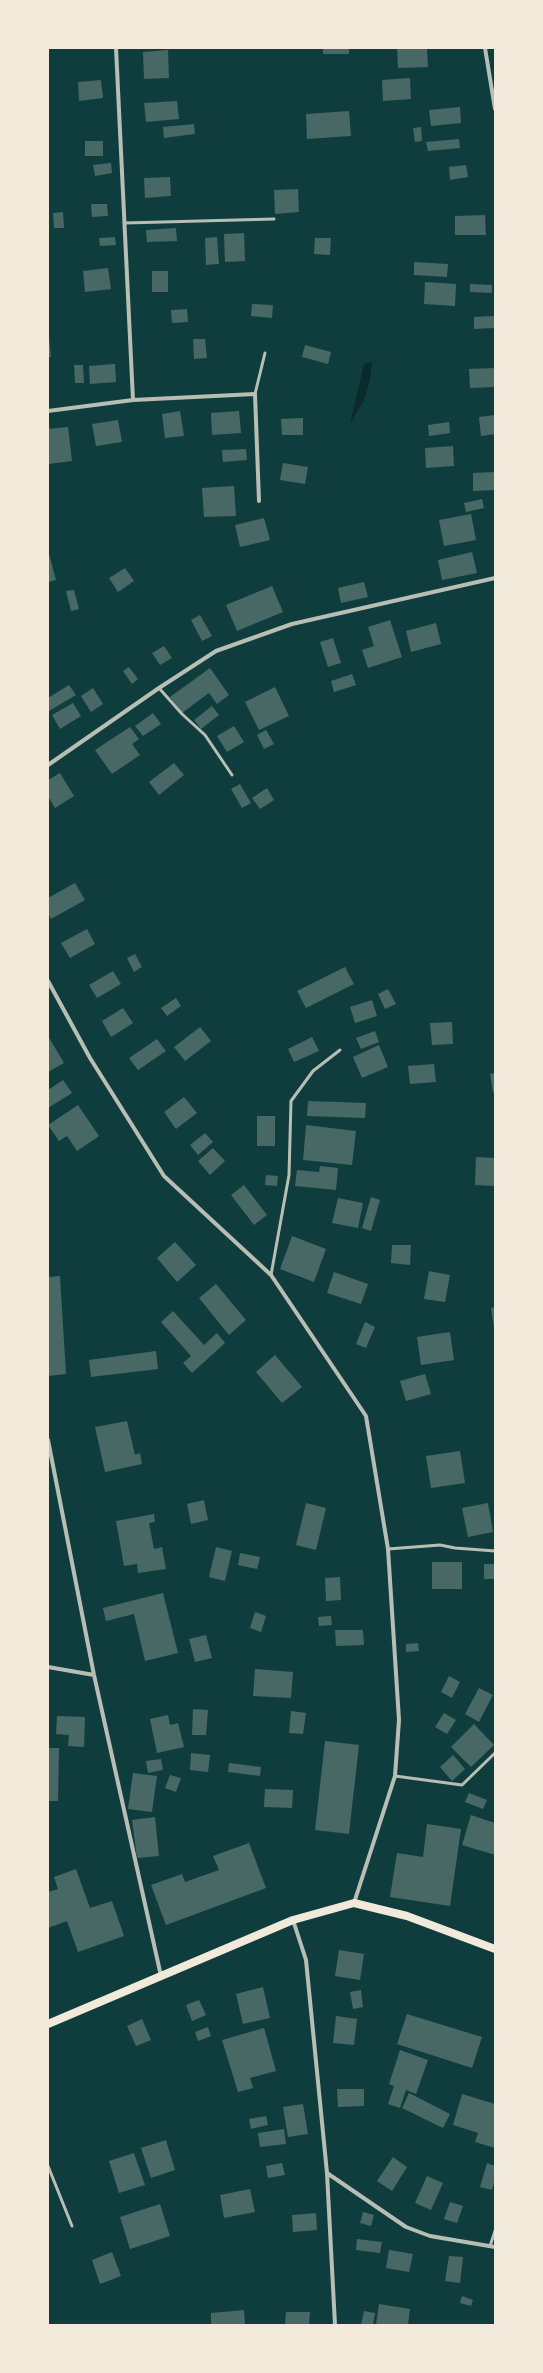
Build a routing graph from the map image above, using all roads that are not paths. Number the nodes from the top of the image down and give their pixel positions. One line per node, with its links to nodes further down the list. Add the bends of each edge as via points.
1 (116, 48): 5 (street)
2 (485, 48): 3 (street)
3 (495, 109)
4 (274, 219): 5 (lane)
5 (125, 223): 8 (street)
6 (265, 353): 7 (lane)
7 (255, 394): 8 (street); 10 (street)
8 (133, 400): 9 (street)
9 (48, 412)
10 (259, 500)
11 (495, 578): 12 (street, via 292,624 216,651)
12 (159, 688): 13 (street); 14 (lane, via 182,714 206,735)
13 (48, 765)
14 (232, 775)
15 (48, 982): 17 (street, via 90,1058 164,1176)
16 (340, 1050): 17 (lane, via 313,1071 291,1101 289,1175)
17 (271, 1275): 19 (street, via 366,1416)
18 (48, 1440): 22 (street)
19 (388, 1549): 20 (lane, via 440,1545); 24 (street, via 399,1720)
20 (495, 1551)
21 (48, 1667): 22 (street)
22 (94, 1675): 28 (street)
23 (495, 1753): 24 (lane, via 462,1785)
24 (395, 1776): 25 (street)
25 (354, 1903): 26 (main road); 27 (main road, via 407,1916)
26 (293, 1920): 28 (main road); 31 (street, via 306,1960)
27 (495, 1949)
28 (160, 1976): 29 (main road)
29 (48, 2024)
30 (48, 2166): 32 (lane)
31 (327, 2173): 34 (street, via 406,2227 430,2236); 36 (street)
32 (72, 2226)
33 (495, 2231): 34 (lane)
34 (490, 2246): 35 (street)
35 (495, 2247)
36 (336, 2325)

